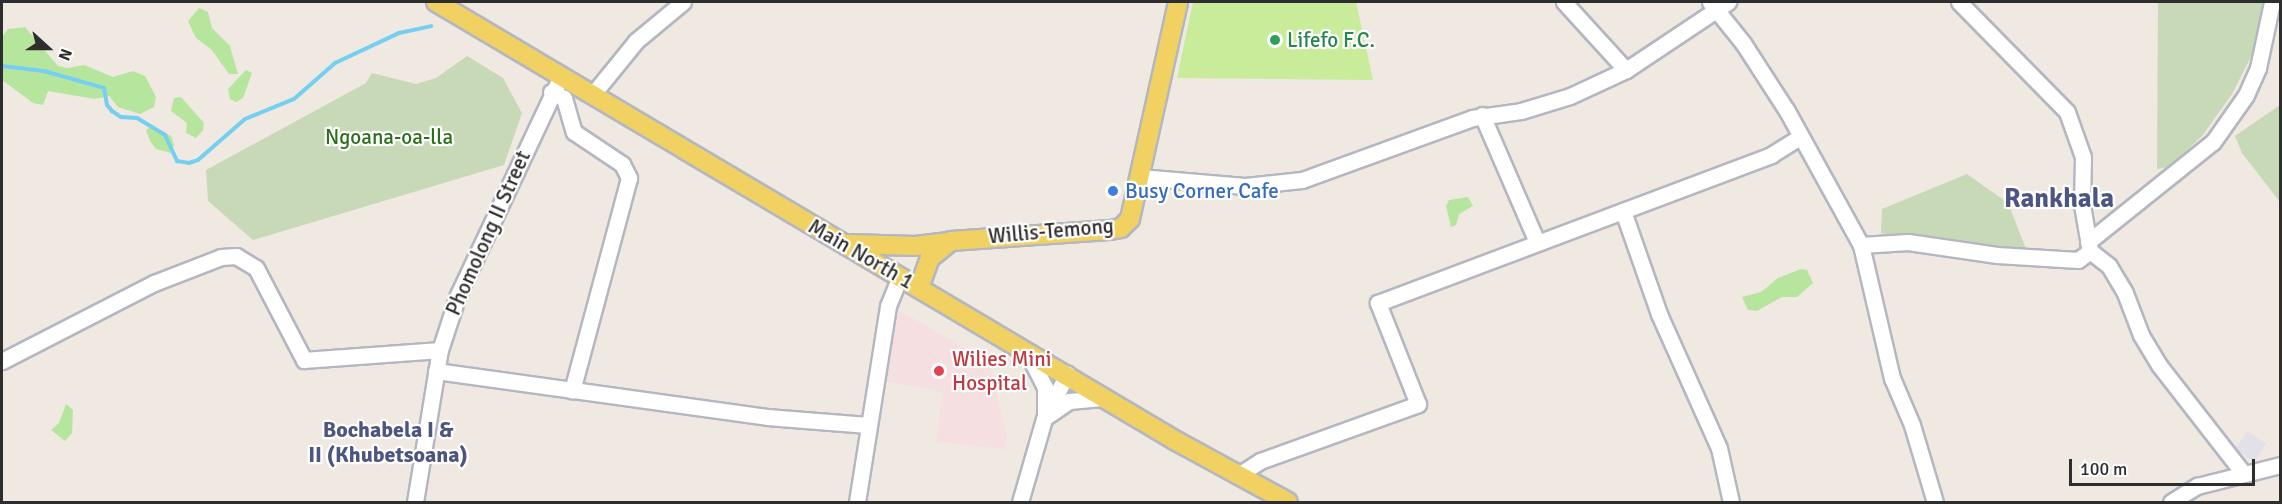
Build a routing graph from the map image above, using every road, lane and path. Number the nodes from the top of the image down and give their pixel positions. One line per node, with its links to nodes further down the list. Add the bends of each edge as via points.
1 (436, 2): 9 (main road, Main North 1)
2 (683, 2): 11 (street, via 636,42)
3 (1178, 2): 14 (main road, Willis-Temong)
4 (1564, 2): 8 (street)
5 (1959, 2): 20 (street, via 2067,112 2084,157 2082,205)
6 (2272, 2): 20 (street, via 2258,68 2246,95 2213,141)
7 (1718, 4): 8 (street); 13 (street)
8 (1626, 70): 12 (street, via 1550,102)
9 (561, 76): 10 (street, Phomolong II Street); 11 (main road, Main North 1)
10 (551, 93): 23 (street, Phomolong II Street, via 473,257); 28 (street, via 564,98 574,132 622,164 629,178)
11 (593, 94): 18 (main road, Main North 1)
12 (1482, 115): 14 (street, via 1302,180 1245,186); 17 (street)
13 (1800, 137): 15 (street, via 1771,155); 19 (street)
14 (1140, 177): 16 (main road, Willis-Temong, via 1134,211 1121,228)
15 (1623, 211): 17 (street); 39 (street, via 1659,314 1719,448)
16 (951, 241): 18 (main road, Willis-Temong, via 915,246); 22 (main road, via 930,258)
17 (1537, 242): 33 (street, via 1378,303 1418,404 1260,461)
18 (847, 244): 21 (main road, Main North 1)
19 (1861, 244): 20 (street, via 1908,243 1997,255 2078,260); 40 (street, via 1892,378 1912,424)
20 (2089, 247): 34 (street, via 2109,266 2159,364)
21 (900, 277): 22 (main road, Main North 1); 31 (street, via 888,306)
22 (919, 288): 24 (main road, Main North 1)
23 (440, 350): 25 (street, via 304,360 256,268 236,256 221,257 154,284); 26 (street, Phomolong II Street)
24 (1026, 350): 27 (main road, Main North 1); 30 (street, via 1045,387)
25 (2, 361)
26 (436, 371): 28 (street); 35 (street, Phomolong II Street)
27 (1067, 374): 29 (main road, Main North 1); 30 (street)
28 (572, 390): 31 (street, via 767,417)
29 (1108, 398): 30 (street, via 1069,401); 33 (main road, Main North 1, via 1178,442)
30 (1044, 418): 37 (street)
31 (868, 425): 36 (street)
32 (2280, 465): 34 (street)
33 (1240, 474): 38 (main road, Main North 1)
34 (2244, 474): 41 (street, via 2186,490)
35 (415, 502)
36 (857, 502)
37 (1020, 502)
38 (1288, 502)
39 (1731, 502)
40 (1935, 502)
41 (2171, 502)

